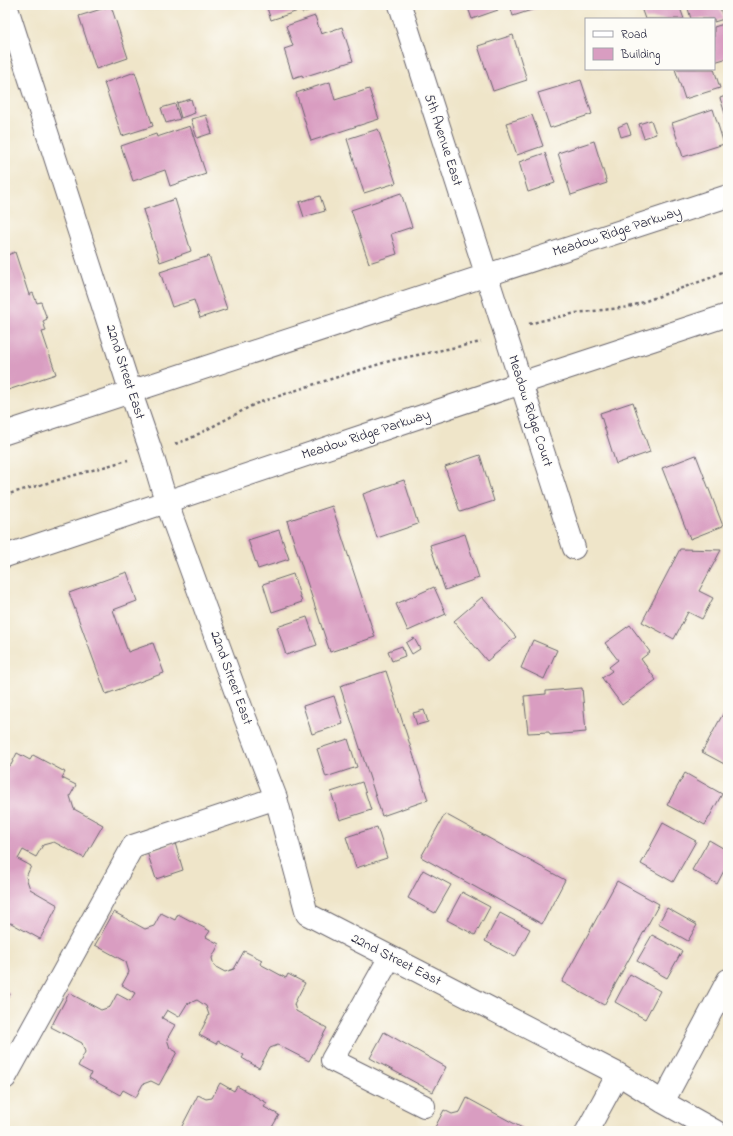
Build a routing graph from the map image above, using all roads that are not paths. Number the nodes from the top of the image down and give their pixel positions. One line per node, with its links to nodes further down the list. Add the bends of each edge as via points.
1 (6, 5): 7 (street, 22nd Street East)
2 (400, 5): 4 (street, 5th Avenue East)
3 (728, 196): 4 (street, Meadow Ridge Parkway)
4 (486, 275): 6 (street, Meadow Ridge Court); 7 (street, Meadow Ridge Parkway)
5 (728, 315): 6 (street, Meadow Ridge Parkway)
6 (521, 383): 9 (street, Meadow Ridge Parkway); 10 (street, Meadow Ridge Court)
7 (131, 393): 8 (street, Meadow Ridge Parkway); 9 (street, 22nd Street East)
8 (5, 433)
9 (166, 501): 11 (street, Meadow Ridge Parkway); 12 (street, 22nd Street East)
10 (574, 548)
11 (5, 556)
12 (276, 798): 13 (street, 22nd Street East, via 307,914); 16 (street, via 133,846)
13 (390, 956): 15 (street, 22nd Street East); 18 (street, via 332,1060)
14 (728, 980): 17 (street)
15 (618, 1074): 17 (street, 22nd Street East); 19 (street)
16 (5, 1078)
17 (663, 1102): 20 (street, 22nd Street East)
18 (424, 1106)
19 (587, 1131)
20 (715, 1131)

